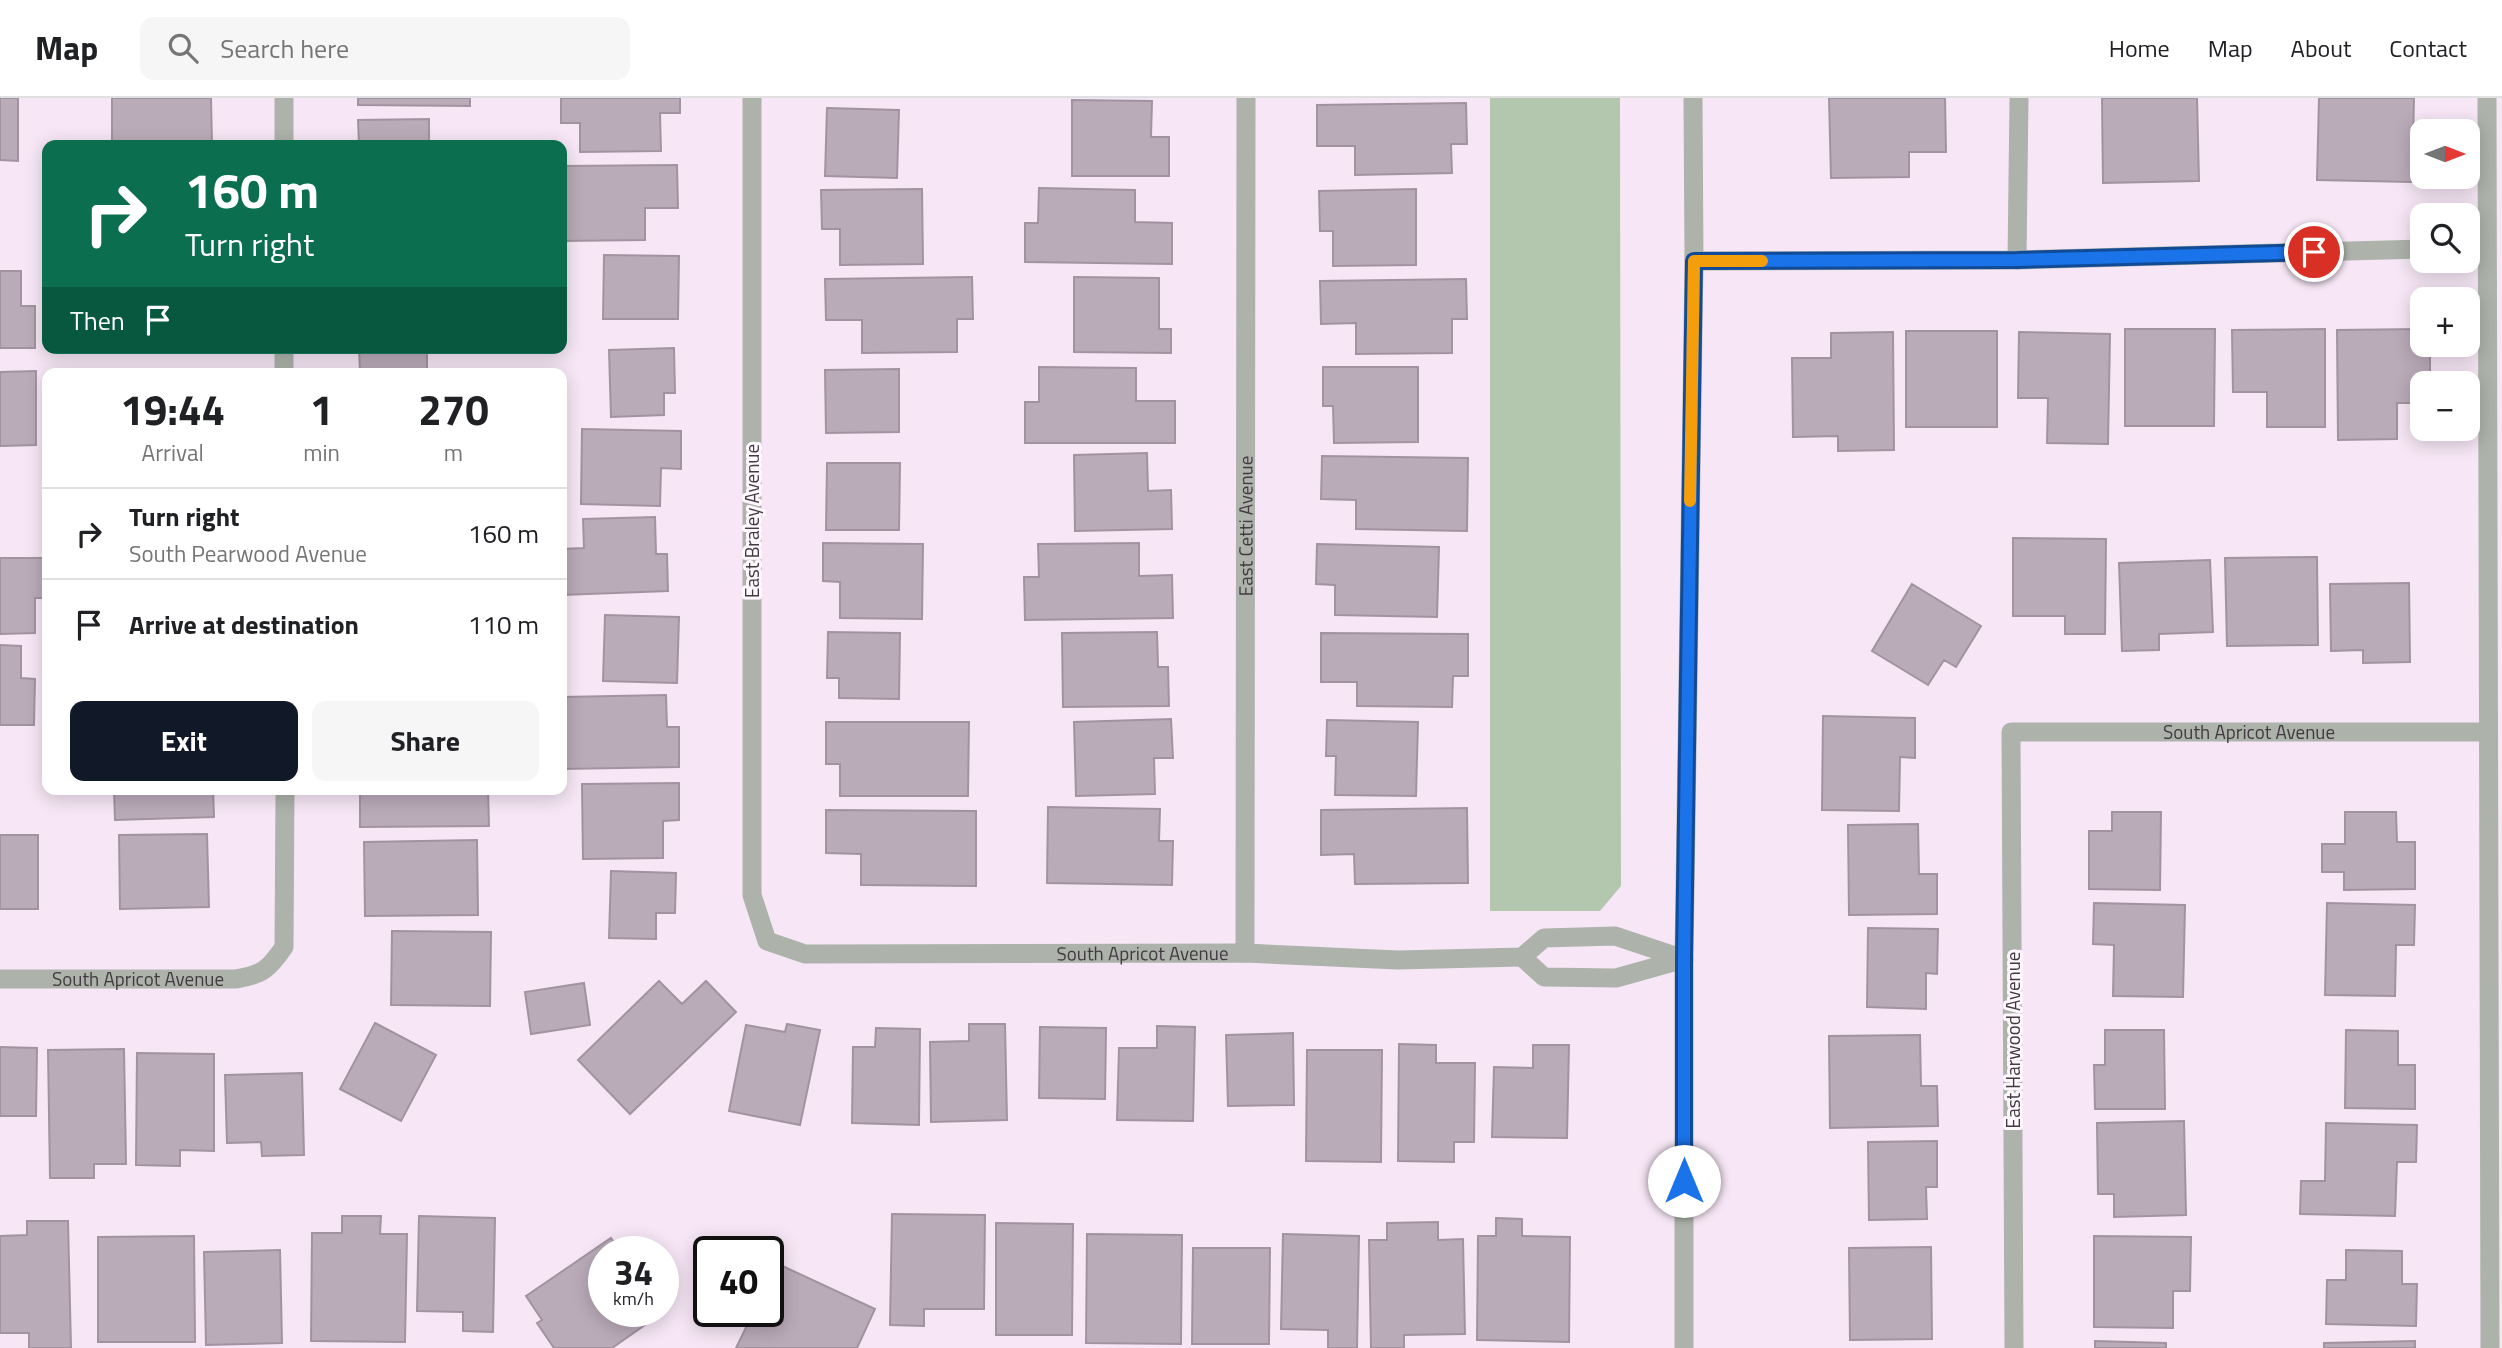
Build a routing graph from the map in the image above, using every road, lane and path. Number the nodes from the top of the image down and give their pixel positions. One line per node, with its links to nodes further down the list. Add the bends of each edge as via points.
1 (284, 98): 7 (street)
2 (752, 98): 16 (street, East Braley Avenue, via 752,895)
3 (1246, 98): 17 (street, East Cetti Avenue)
4 (1693, 98): 11 (street)
5 (2018, 98): 10 (street)
6 (2487, 98): 8 (street)
7 (284, 140)
8 (2480, 203)
9 (2410, 249): 10 (street)
10 (2017, 260): 11 (street)
11 (1694, 261): 19 (street)
12 (2478, 273): 14 (street)
13 (2011, 732): 14 (street, South Apricot Avenue); 22 (street, East Harwood Avenue)
14 (2488, 732): 23 (street)
15 (285, 795): 20 (street, South Apricot Avenue, via 284,947 272,965 256,976)
16 (767, 941): 17 (street, South Apricot Avenue, via 805,954)
17 (1245, 953): 18 (street, South Apricot Avenue, via 1398,960)
18 (1522, 957): 19 (street, via 1544,977 1616,978); 19 (street, via 1544,938 1615,936)
19 (1684, 959): 21 (street)
20 (0, 979)
21 (1684, 1348)
22 (2014, 1348)
23 (2490, 1348)

